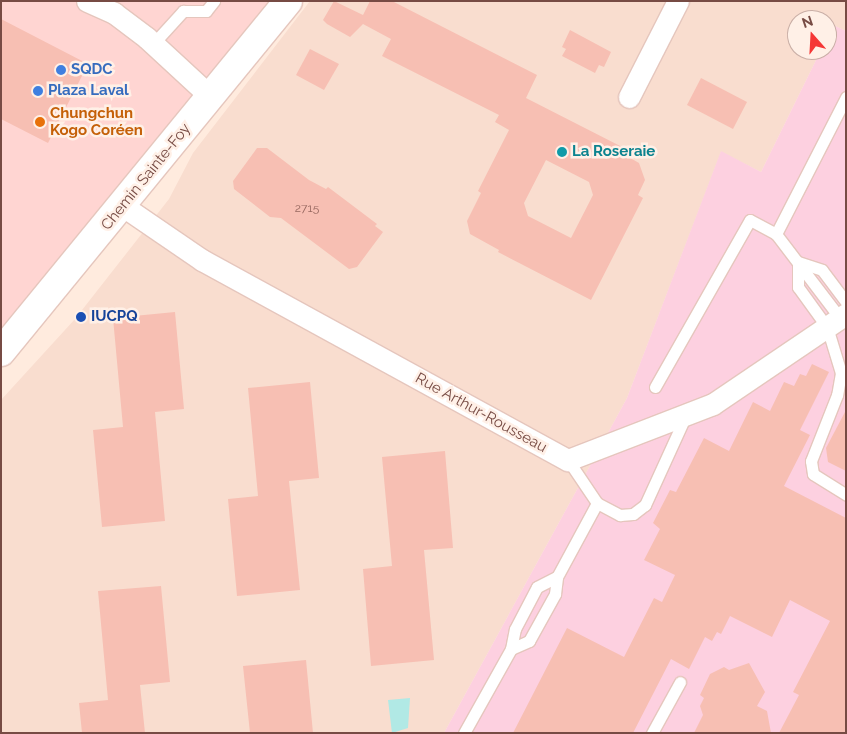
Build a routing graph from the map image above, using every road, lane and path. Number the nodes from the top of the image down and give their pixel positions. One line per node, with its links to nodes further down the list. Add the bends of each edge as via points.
1 (87, 1): 5 (street, via 114,13)
2 (214, 1): 5 (lane, via 206,11 182,11)
3 (288, 1): 6 (main road, Chemin Sainte-Foy)
4 (678, 1): 7 (street)
5 (153, 44): 6 (street)
6 (211, 97): 9 (main road, Chemin Sainte-Foy)
7 (628, 97)
8 (846, 97): 10 (lane)
9 (123, 206): 13 (main road, Chemin Sainte-Foy); 16 (street, Rue Arthur-Rousseau, via 202,260)
10 (776, 234): 11 (lane); 14 (lane, via 750,220)
11 (798, 262): 12 (lane, via 822,270); 12 (lane, via 798,287)
12 (840, 315): 15 (street, via 713,404); 17 (lane, via 841,372 837,395 811,461 814,474)
13 (1, 352)
14 (655, 388)
15 (686, 415): 16 (street); 18 (lane, via 645,505 633,514 620,516)
16 (568, 460): 18 (lane)
17 (846, 495)
18 (597, 502): 19 (lane)
19 (557, 577): 20 (lane, via 537,587 515,630); 20 (lane, via 556,594 529,641)
20 (511, 649): 22 (lane)
21 (680, 682): 23 (lane)
22 (464, 733)
23 (652, 733)

